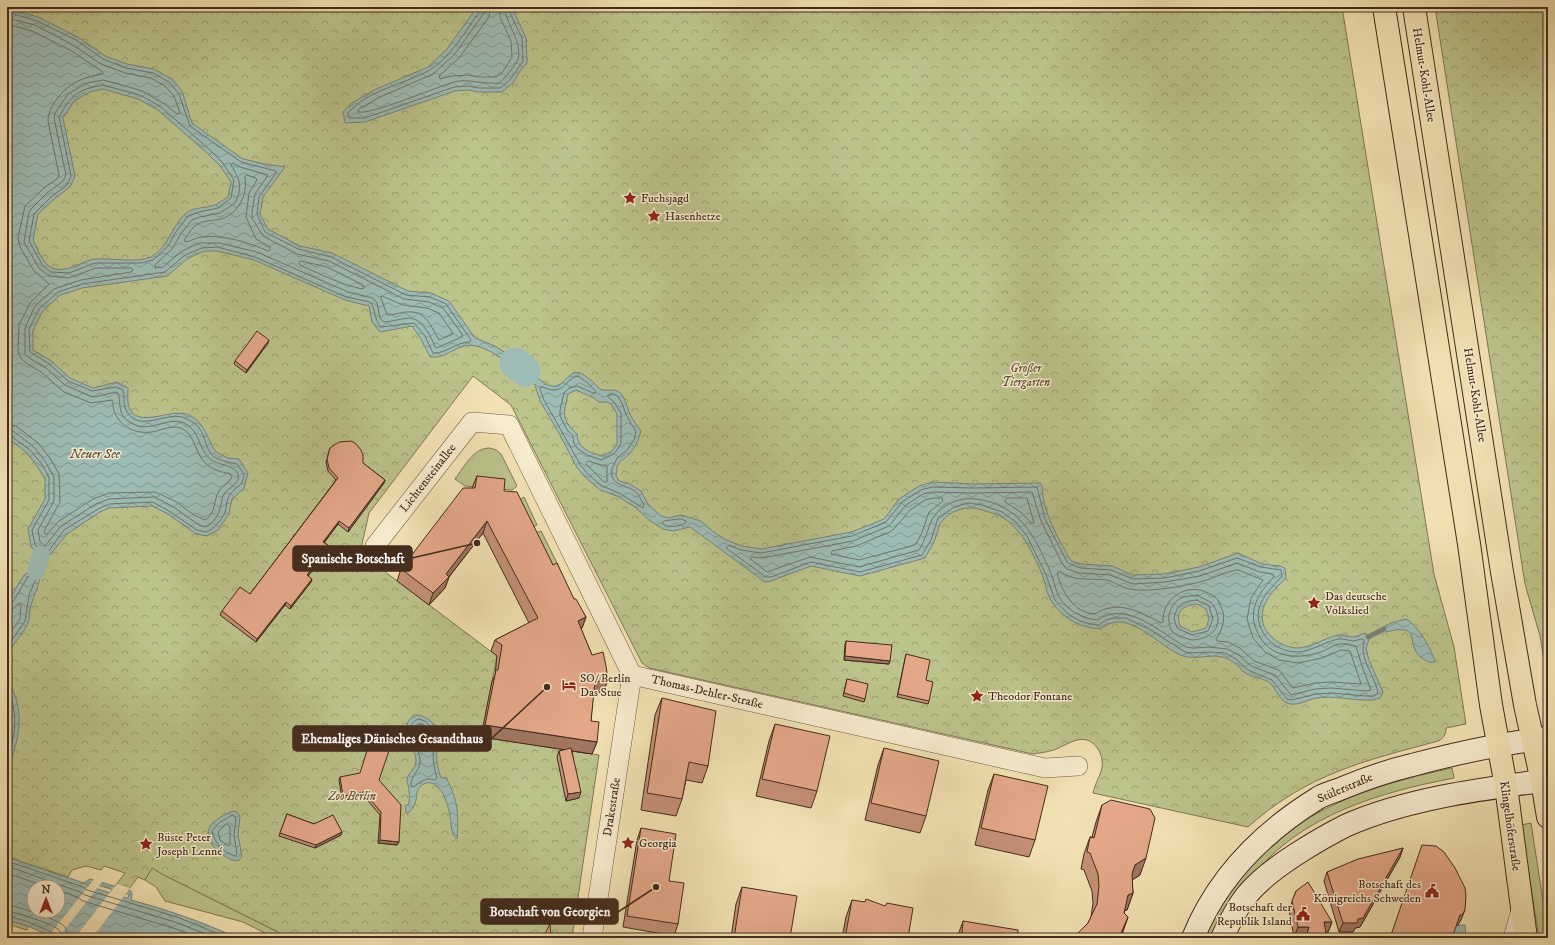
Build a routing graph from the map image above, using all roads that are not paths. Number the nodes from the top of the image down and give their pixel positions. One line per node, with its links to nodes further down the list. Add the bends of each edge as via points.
1 (1384, 7): 6 (main road)
2 (1414, 7): 5 (main road, Helmut-Kohl-Allee, via 1502,572 1525,704)
3 (375, 546): 4 (street, Lichtensteinallee, via 472,422 508,425)
4 (632, 675): 7 (street, Thomas-Dehler-Straße, via 1045,768); 12 (street, Drakestraße)
5 (1541, 739): 6 (main road, Stülerstraße); 8 (main road, Helmut-Kohl-Allee)
6 (1498, 745): 9 (main road, Klingelhöferstraße); 13 (main road, Stülerstraße, via 1369,776 1319,798 1277,827 1242,859 1211,901)
7 (1078, 766)
8 (1545, 781): 9 (main road); 10 (main road)
9 (1506, 786): 11 (main road, Klingelhöferstraße); 14 (main road, via 1399,807 1369,816 1318,840 1286,861 1252,889 1230,920)
10 (1548, 817)
11 (1521, 908): 15 (street, Klingelhöferstraße); 16 (main road, Klingelhöferstraße)
12 (592, 938)
13 (1193, 938)
14 (1222, 938)
15 (1514, 938)
16 (1526, 938)

